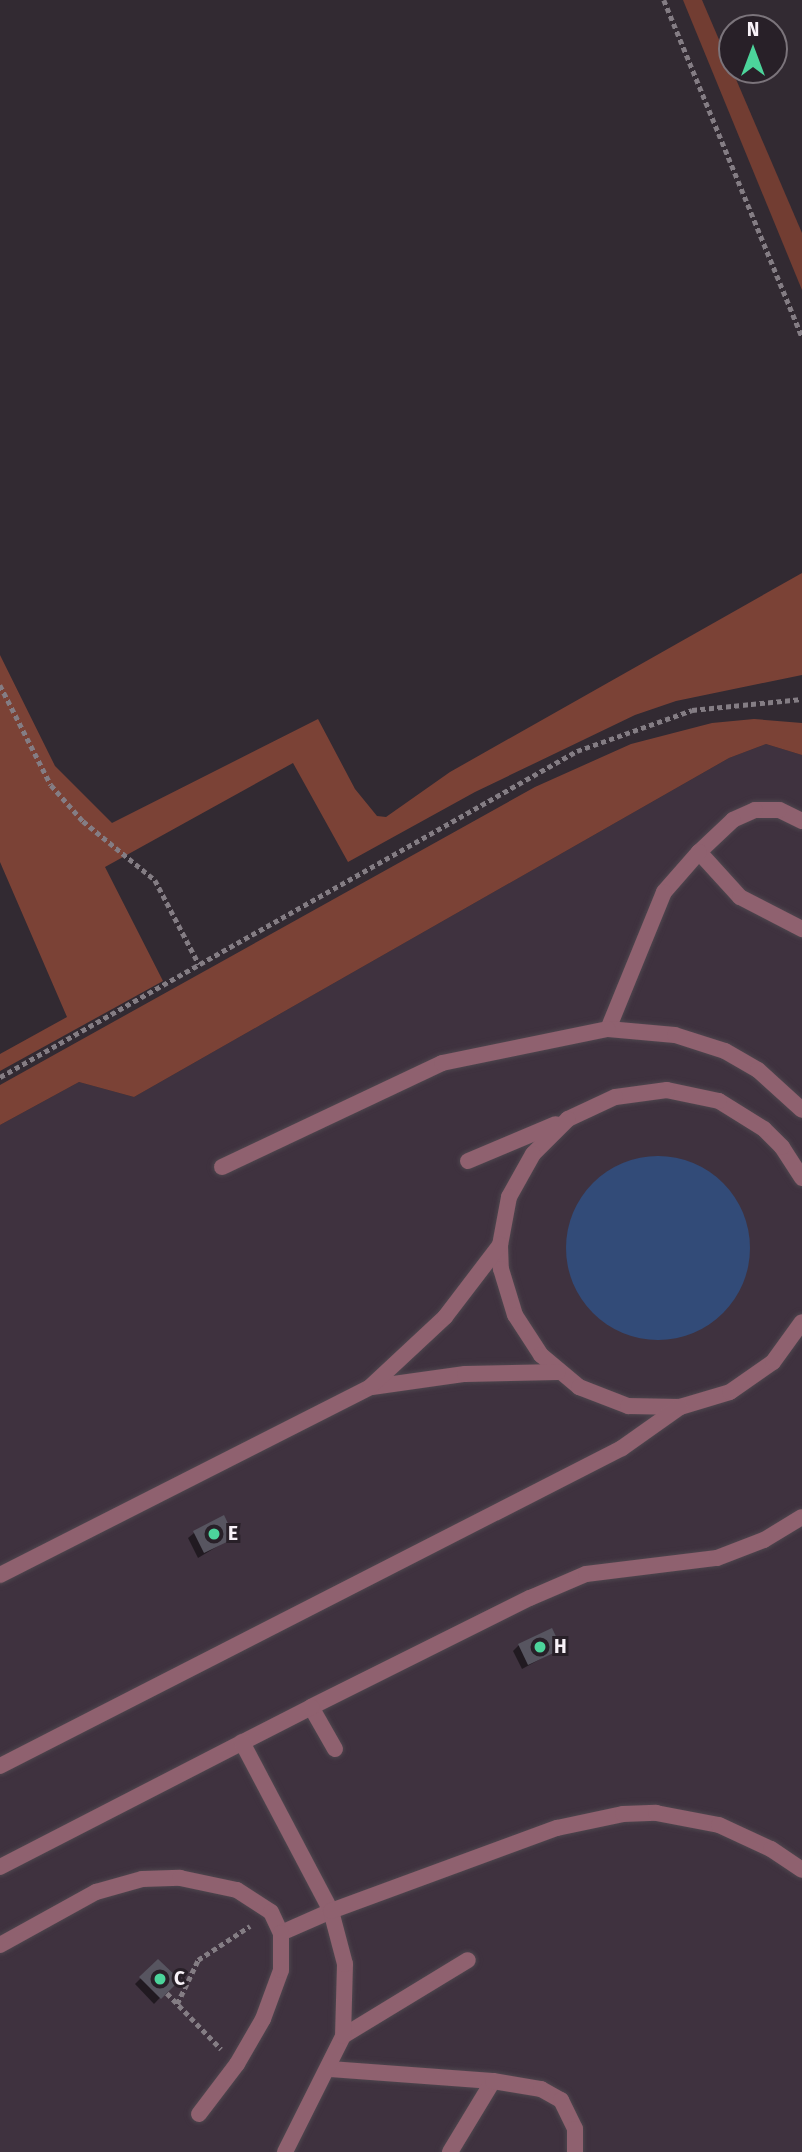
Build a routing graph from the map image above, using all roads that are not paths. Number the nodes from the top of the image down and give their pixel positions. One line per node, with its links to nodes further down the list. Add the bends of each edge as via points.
1 (802, 821): 2 (lane, via 779,810 755,810 733,820)
2 (699, 852): 3 (lane, via 740,897); 4 (lane, via 664,892)
3 (802, 929)
4 (607, 1030): 5 (lane, via 675,1035 725,1051 758,1070); 8 (lane, via 442,1063)
5 (802, 1110)
6 (568, 1119): 7 (lane); 9 (lane, via 615,1097 641,1091 694,1094 742,1113 764,1129); 10 (lane, via 519,1174)
7 (468, 1161)
8 (222, 1167)
9 (802, 1178)
10 (500, 1245): 12 (lane, via 501,1269 514,1315 526,1337); 13 (lane, via 445,1317)
11 (802, 1322): 14 (lane, via 790,1342 753,1379 706,1402)
12 (558, 1372): 13 (lane, via 465,1374); 14 (lane, via 615,1402)
13 (370, 1387): 16 (lane)
14 (680, 1408): 20 (lane, via 622,1448)
15 (802, 1517): 17 (lane, via 764,1541 717,1558 607,1570 569,1581)
16 (0, 1576)
17 (311, 1707): 18 (lane); 19 (lane)
18 (242, 1742): 21 (lane); 23 (lane)
19 (335, 1749)
20 (0, 1766)
21 (0, 1867)
22 (802, 1870): 23 (lane, via 771,1849 719,1825 656,1813 623,1814 557,1828)
23 (331, 1911): 24 (lane); 27 (lane, via 345,1964)
24 (281, 1933): 25 (lane, via 271,1912 218,1884 142,1879 96,1892); 30 (lane, via 283,1961 274,1997 237,2064)
25 (0, 1945)
26 (468, 1960): 27 (lane)
27 (343, 2036): 28 (lane)
28 (330, 2069): 29 (lane); 31 (lane)
29 (493, 2081): 32 (lane); 33 (lane, via 553,2094 571,2118)
30 (199, 2114)
31 (285, 2152)
32 (450, 2152)
33 (575, 2152)

